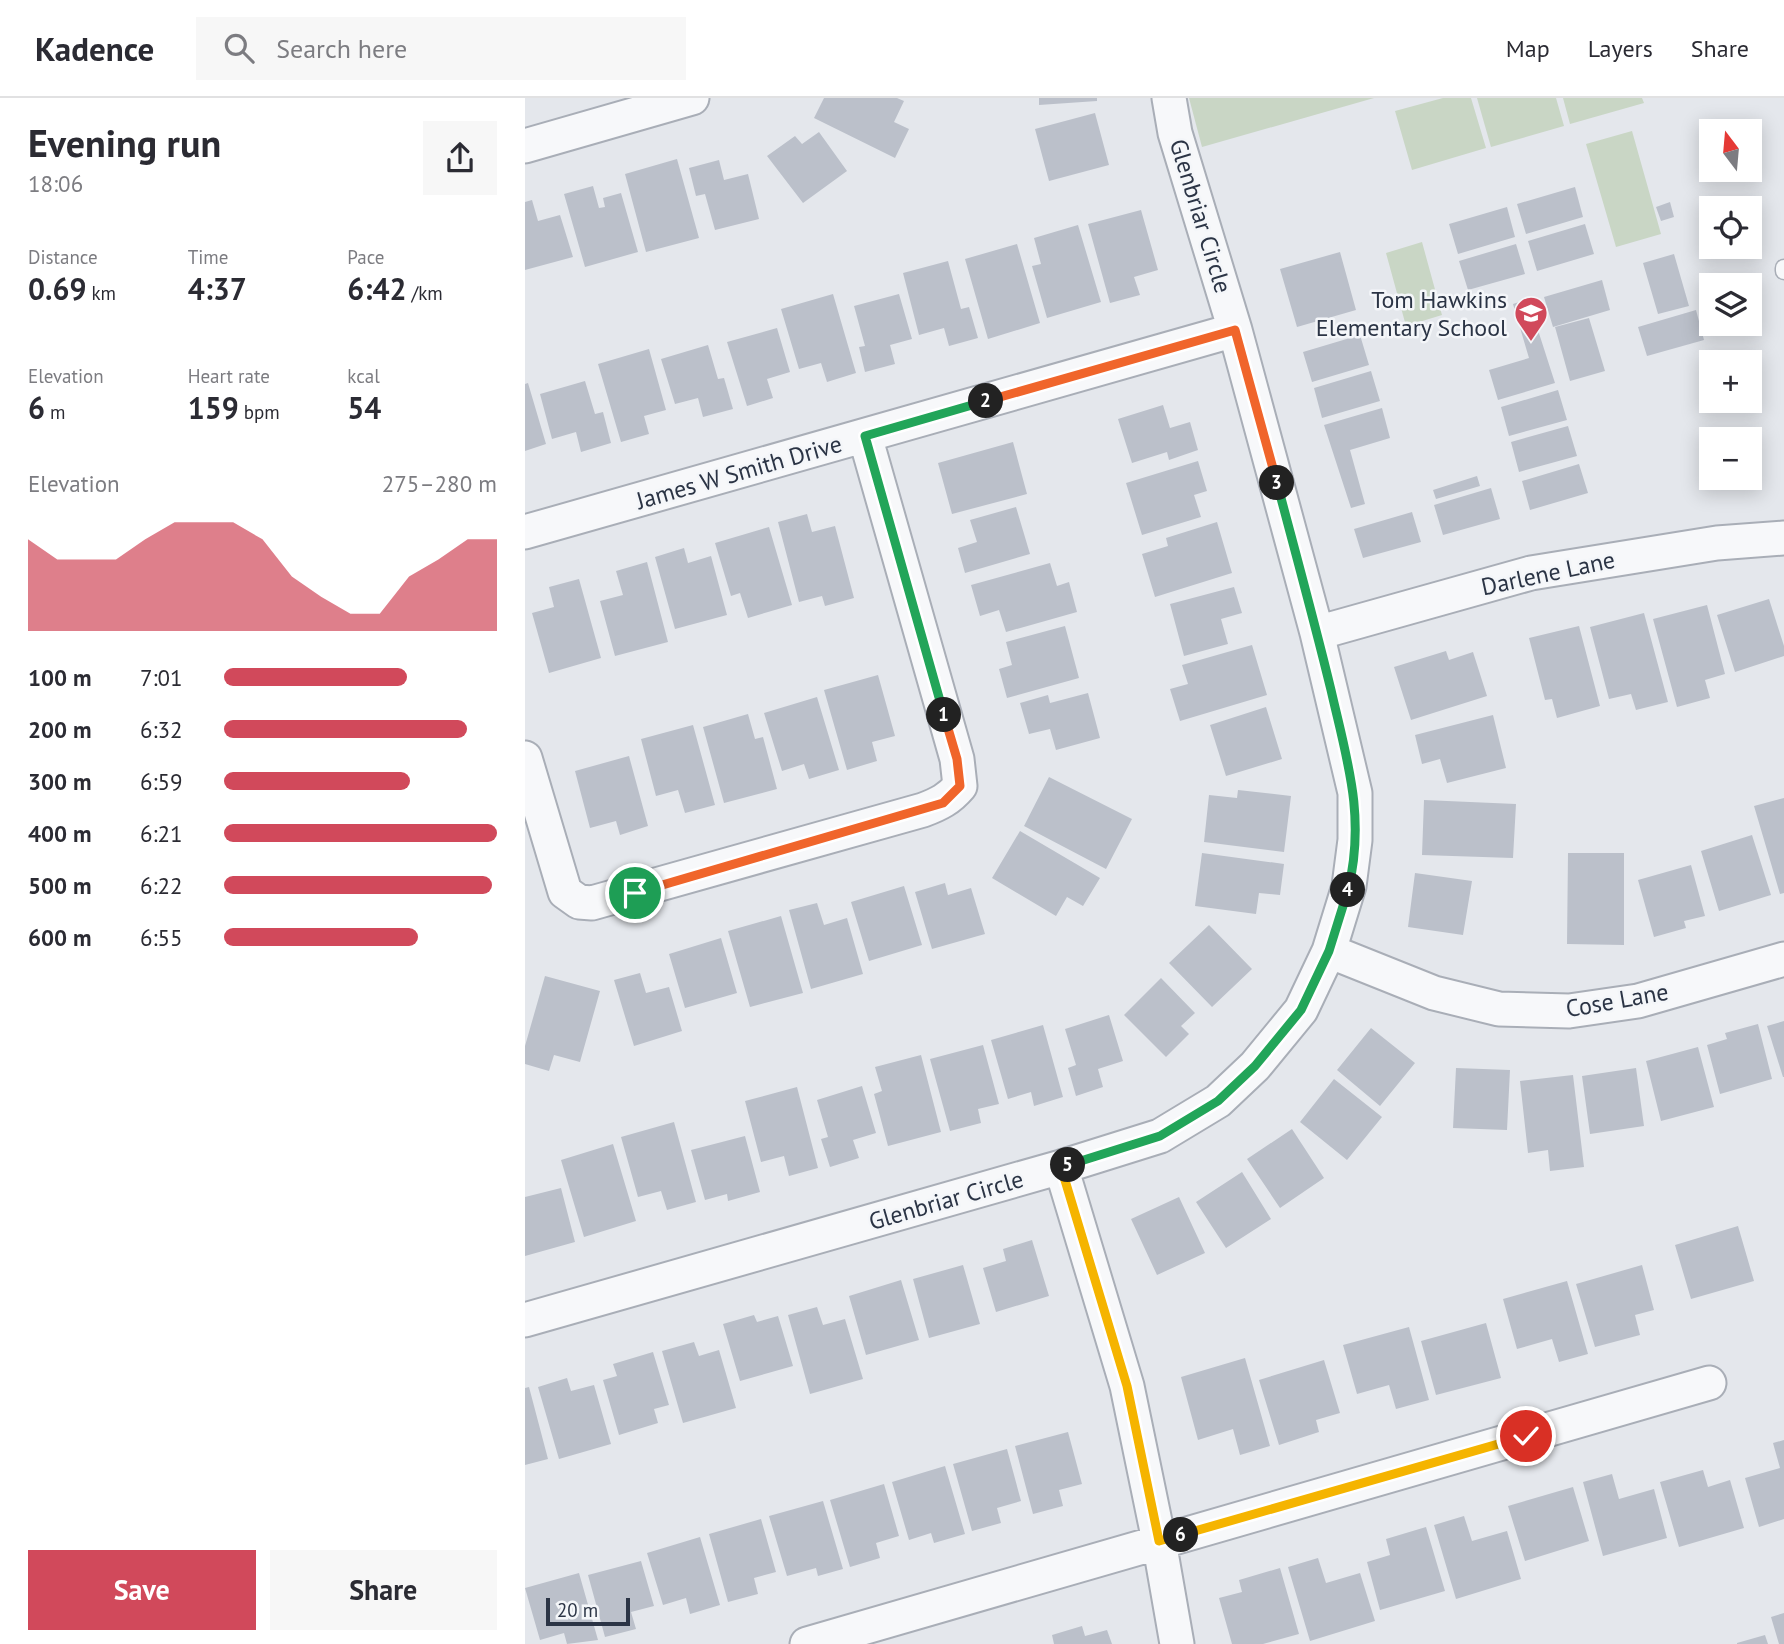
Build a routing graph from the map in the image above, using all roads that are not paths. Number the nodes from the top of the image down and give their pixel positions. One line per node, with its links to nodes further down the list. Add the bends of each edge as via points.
1 (692, 98): 3 (street)
2 (1169, 98): 4 (street, Glenbriar Circle, via 1175,133)
3 (525, 146)
4 (1235, 330): 5 (street, James W Smith Drive); 8 (street, Glenbriar Circle)
5 (865, 436): 6 (street, James W Smith Drive); 9 (street, via 957,759 960,786 953,794 923,810 592,903 579,902 565,892 558,878)
6 (525, 532)
7 (1784, 538): 8 (street, Darlene Lane, via 1717,542 1531,573)
8 (1317, 633): 10 (street, Glenbriar Circle, via 1355,793 1349,886)
9 (525, 758)
10 (1329, 951): 11 (street, Cose Lane, via 1460,1000 1499,1009 1569,1012 1638,1001); 12 (street, Glenbriar Circle, via 1301,1010 1255,1066 1218,1101 1160,1136)
11 (1784, 959)
12 (1061, 1167): 13 (street, Glenbriar Circle); 15 (street, via 1127,1386)
13 (525, 1320)
14 (1709, 1383): 15 (street)
15 (1159, 1541): 16 (street); 17 (street)
16 (807, 1644)
17 (1177, 1644)

